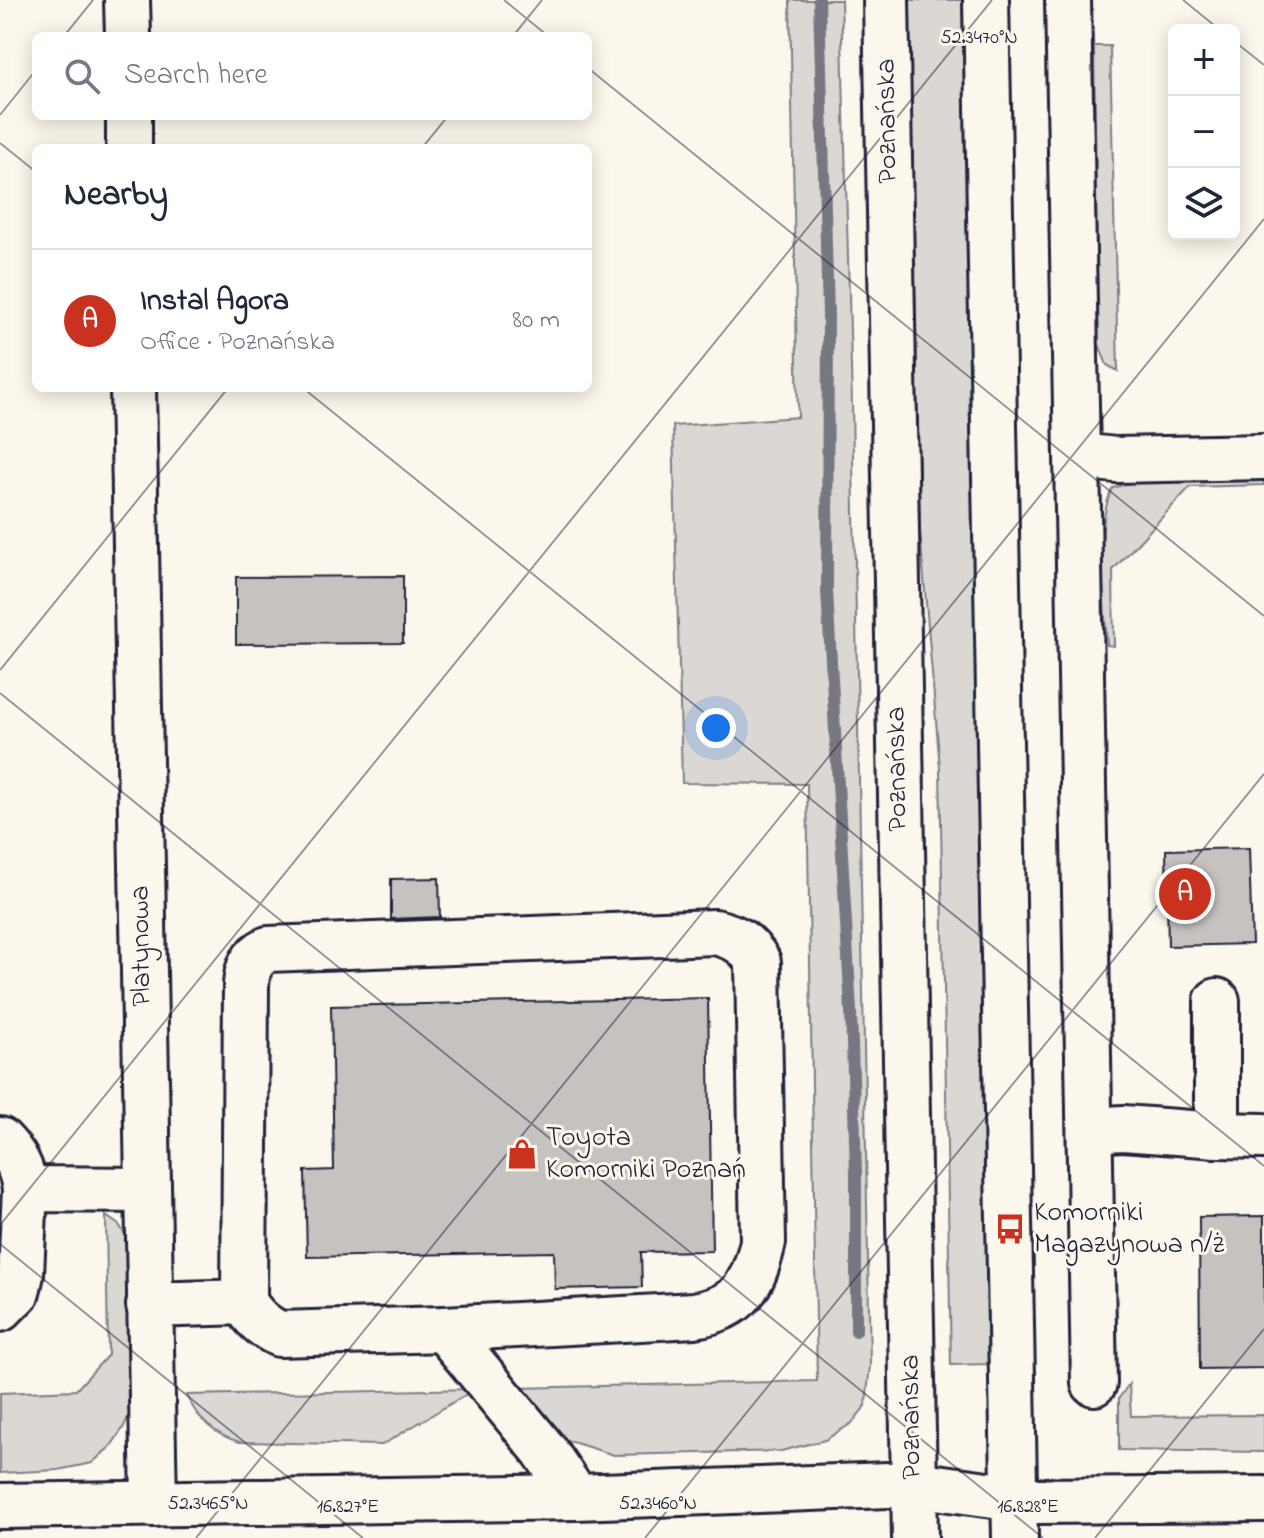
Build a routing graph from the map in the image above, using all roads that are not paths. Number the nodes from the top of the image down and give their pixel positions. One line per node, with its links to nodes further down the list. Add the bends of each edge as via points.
1 (127, 0): 5 (street)
2 (886, 0): 25 (street, Poznańska)
3 (986, 0): 30 (street)
4 (1068, 0): 9 (street)
5 (128, 32)
6 (129, 120): 7 (street)
7 (129, 144)
8 (133, 392): 17 (street, Platynowa)
9 (1077, 456): 10 (street); 12 (street)
10 (1264, 457)
11 (1217, 1001): 13 (street)
12 (1090, 1130): 13 (street); 24 (street)
13 (1217, 1135): 14 (street)
14 (1264, 1136)
15 (0, 1140): 16 (street, via 18,1162)
16 (25, 1189): 17 (street); 20 (street, via 21,1274 17,1292)
17 (147, 1190): 19 (street, Platynowa)
18 (244, 1302): 19 (street); 21 (street, via 246,985 257,955 268,949 715,932 734,936 750,947 758,962 763,1242 751,1280 715,1312); 22 (street, via 264,1327 279,1334)
19 (149, 1305): 28 (street, Platynowa)
20 (0, 1309)
21 (520, 1325): 22 (street); 23 (street)
22 (444, 1329): 23 (street)
23 (484, 1377): 26 (street)
24 (1094, 1383)
25 (914, 1484): 26 (street); 30 (street); 32 (street, Poznańska)
26 (576, 1497): 28 (street)
27 (1264, 1499): 31 (street)
28 (154, 1504): 29 (street)
29 (0, 1506)
30 (1015, 1518): 31 (street, via 1038,1501)
31 (1179, 1519)
32 (915, 1538)

